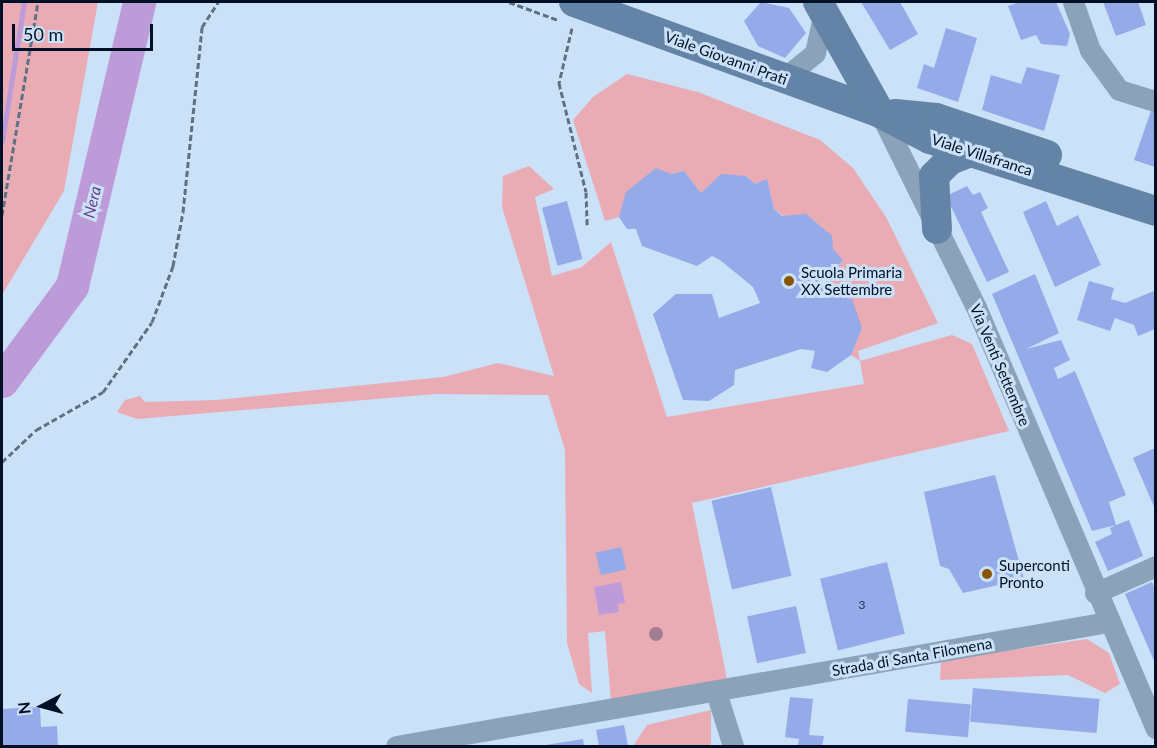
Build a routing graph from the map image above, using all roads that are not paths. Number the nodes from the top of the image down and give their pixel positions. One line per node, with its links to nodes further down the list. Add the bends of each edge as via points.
1 (1073, 2): 5 (street, via 1090,50 1119,90)
2 (821, 6): 4 (street, Via Venti Settembre, via 815,53); 6 (main road, Via Venti Settembre)
3 (573, 14): 4 (main road, Viale Giovanni Prati)
4 (783, 79): 6 (main road, Viale Giovanni Prati)
5 (1155, 101)
6 (880, 113): 7 (main road, Viale Villafranca); 8 (main road, Viale Villafranca, via 936,118); 10 (street, Via Venti Settembre)
7 (971, 152): 9 (main road, Viale Villafranca); 10 (main road, via 950,160 934,176)
8 (1155, 191)
9 (1155, 211)
10 (937, 229): 12 (street, Via Venti Settembre)
11 (1155, 566): 12 (street)
12 (1095, 593): 13 (street, Via Venti Settembre)
13 (1108, 622): 14 (street, Strada di Santa Filomena); 15 (street, Via Venti Settembre)
14 (716, 692): 16 (street, Strada di Santa Filomena); 17 (street)
15 (1155, 728)
16 (396, 747)
17 (733, 747)

